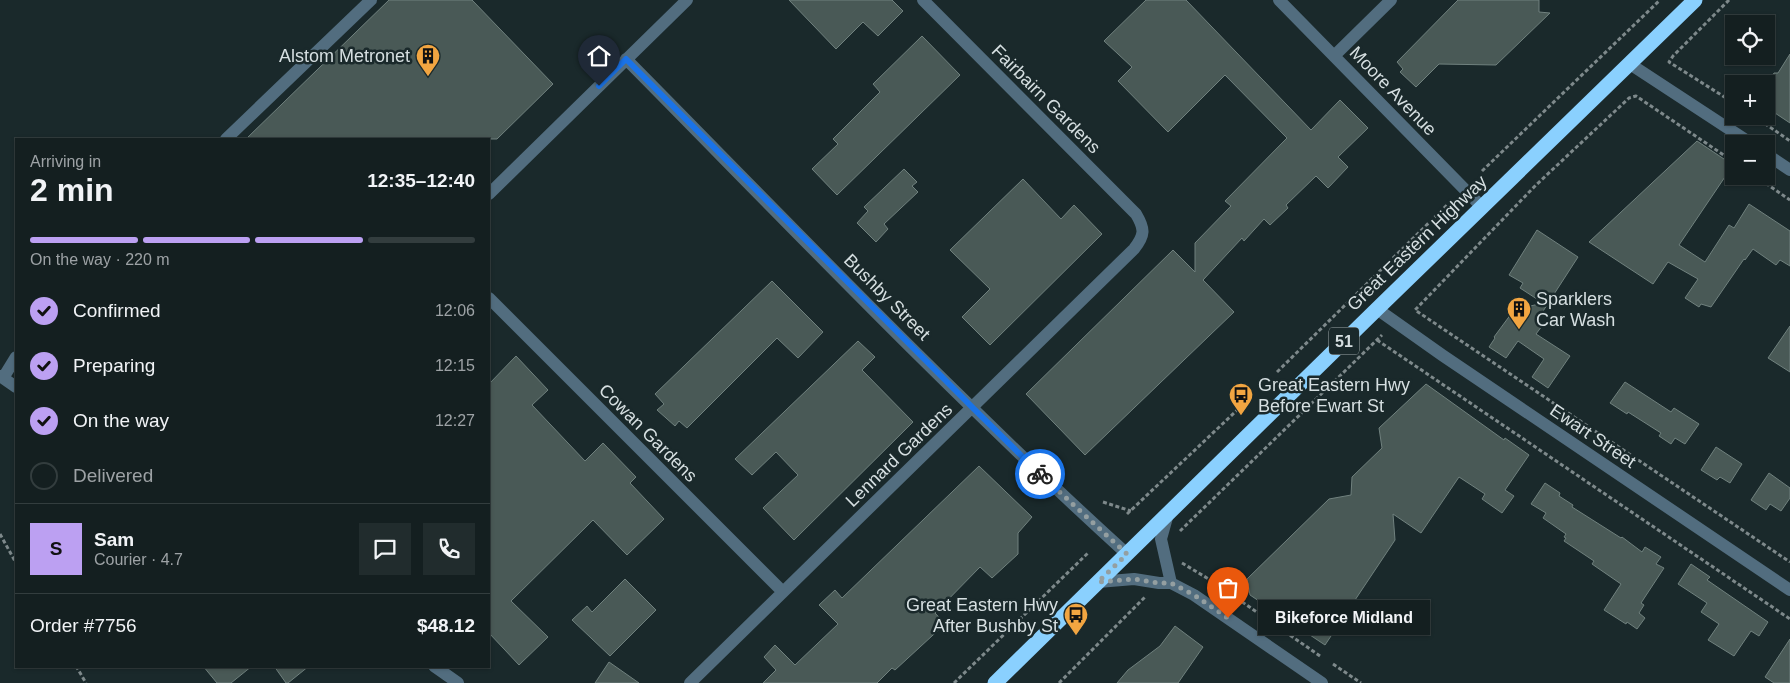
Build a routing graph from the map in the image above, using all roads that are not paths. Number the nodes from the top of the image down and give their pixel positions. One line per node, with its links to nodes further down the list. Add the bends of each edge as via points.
1 (371, 0): 11 (street)
2 (687, 0): 8 (street)
3 (922, 0): 16 (street, Fairbairn Gardens, via 1136,214)
4 (1279, 0): 7 (street, Moore Avenue)
5 (1391, 0): 7 (street)
6 (1695, 0): 9 (highway, Great Eastern Highway / 51)
7 (1334, 56): 15 (street, Moore Avenue)
8 (626, 59): 14 (street); 22 (street, Bushby Street)
9 (1630, 64): 10 (street); 15 (highway, Great Eastern Highway / 51)
10 (1738, 135)
11 (227, 138)
12 (1775, 160): 13 (street)
13 (1790, 170)
14 (490, 193)
15 (1482, 207): 18 (highway, Great Eastern Highway / 51)
16 (1142, 226): 22 (street, Lennard Gardens, via 1142,238 1134,249)
17 (490, 299): 28 (street, Cowan Gardens)
18 (1377, 309): 23 (highway, Great Eastern Highway / 51); 27 (street, Ewart Street)
19 (15, 358): 20 (street)
20 (1, 377): 21 (street)
21 (15, 386)
22 (973, 408): 24 (street, Bushby Street); 28 (street, Lennard Gardens)
23 (1168, 514): 24 (highway, Great Eastern Highway / 51); 26 (street, via 1161,538)
24 (1127, 554): 25 (highway, Great Eastern Highway / 51)
25 (1098, 582): 26 (street, via 1134,579); 32 (highway, Great Eastern Highway / 51)
26 (1165, 583): 33 (street, via 1194,595)
27 (1790, 590)
28 (783, 592): 31 (street, Lennard Gardens)
29 (437, 668): 30 (street)
30 (458, 683)
31 (690, 683)
32 (995, 683)
33 (1322, 683)

